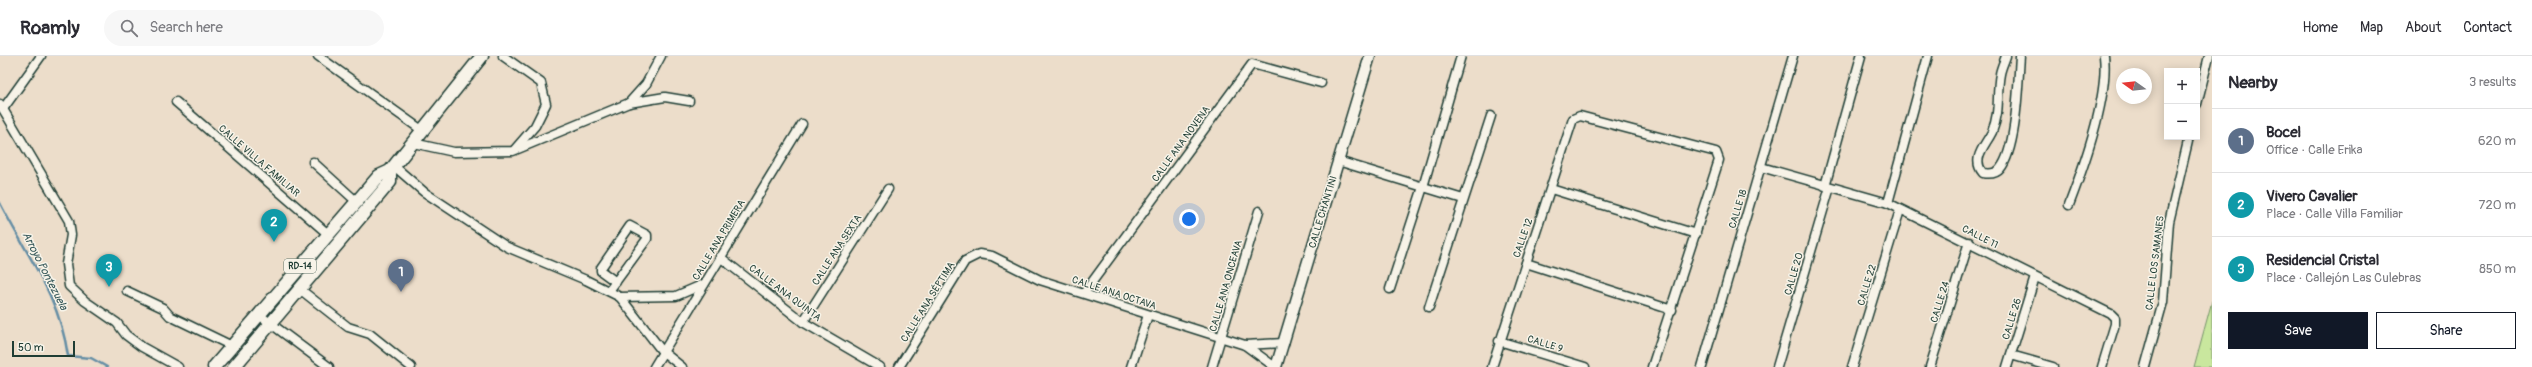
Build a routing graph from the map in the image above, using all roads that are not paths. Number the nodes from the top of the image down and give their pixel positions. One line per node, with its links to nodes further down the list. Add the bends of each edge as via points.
1 (40, 56): 20 (street)
2 (318, 56): 23 (street)
3 (482, 56): 23 (main road, RD-14)
4 (503, 56): 26 (street, via 541,83 546,104 535,126)
5 (661, 56): 19 (street, via 646,84)
6 (1370, 56): 27 (street, CALLE CHANTINI)
7 (1461, 56): 32 (street)
8 (1793, 56): 29 (street, CALLE 18)
9 (1861, 56): 31 (street, CALLE 20)
10 (1928, 56): 37 (street)
11 (2006, 56): 12 (street, via 2000,74 1998,111 1992,132 1977,160 1978,167 1983,173 1992,174 2000,169 2014,131)
12 (2020, 56)
13 (2104, 56): 38 (street, via 2104,92)
14 (2209, 56): 16 (street)
15 (1321, 83): 54 (street, CALLE ANA NOVENA, via 1252,64)
16 (2200, 92)
17 (689, 101): 19 (street, via 665,97)
18 (176, 102): 41 (street, CALLE VILLA FAMILIAR)
19 (629, 103): 26 (street)
20 (1, 106): 69 (street, via 69,221 66,264 69,286 85,301 117,323 126,335 142,347)
21 (1491, 116): 35 (street)
22 (802, 124): 45 (street, CALLE ANA PRIMERA)
23 (423, 131): 25 (main road, RD-14)
24 (2188, 140): 91 (street, CALLE LOS SAMANES, via 2169,222 2163,302)
25 (413, 143): 26 (street, via 454,152); 30 (main road, RD-14)
26 (513, 151)
27 (1338, 161): 32 (street); 64 (street, CALLE CHANTINI)
28 (313, 162): 36 (street)
29 (1761, 167): 31 (street, CALLE 11); 84 (street, CALLE 18)
30 (392, 168): 36 (main road, RD-14, via 379,176); 51 (main road, RD-14, via 390,182); 53 (street, via 507,247)
31 (1828, 186): 37 (street, CALLE 11); 85 (street, CALLE 20)
32 (1423, 187): 35 (street); 50 (street)
33 (1551, 189): 42 (street); 42 (street, CALLE 12, via 1575,116 1716,152 1719,160); 46 (street, CALLE 12)
34 (888, 190): 60 (street, CALLE ANA SEXTA)
35 (1463, 199): 56 (street)
36 (357, 202): 41 (main road, RD-14)
37 (1888, 204): 39 (street, CALLE 11)
38 (2069, 205)
39 (1900, 210): 43 (street, CALLE 11); 86 (street, CALLE 22)
40 (1259, 211): 62 (street, CALLE ANA ONCEAVA)
41 (328, 234): 58 (main road, RD-14)
42 (1696, 234): 57 (street)
43 (1969, 242): 47 (street, CALLE 11); 87 (street, CALLE 24)
44 (979, 254): 54 (street, CALLE ANA OCTAVA, via 992,256 1040,280); 77 (street, CALLE ANA SÉPTIMA, via 965,261)
45 (720, 257): 49 (street, CALLE ANA PRIMERA); 60 (street, CALLE ANA QUINTA)
46 (1526, 263): 57 (street); 63 (street, CALLE 12)
47 (2035, 277): 68 (street, CALLE 26); 90 (street, CALLE 11, via 2115,318)
48 (616, 282): 48 (street, via 647,240 647,234 633,226 630,226 601,268 601,271); 53 (street)
49 (704, 284): 55 (street, via 676,296); 67 (street, CALLE ANA PRIMERA)
50 (1390, 289)
51 (301, 290): 61 (main road, RD-14); 73 (street, via 348,327 370,334)
52 (127, 291): 66 (street, via 163,308 170,316)
53 (609, 291): 55 (street)
54 (1084, 293): 59 (street, CALLE ANA OCTAVA)
55 (620, 297): 67 (street)
56 (1429, 307)
57 (1672, 310): 83 (street)
58 (258, 314): 61 (street); 66 (main road, RD-14)
59 (1148, 315): 62 (street, CALLE ANA OCTAVA); 78 (street)
60 (803, 322): 76 (street, CALLE ANA QUINTA)
61 (270, 324): 71 (main road, RD-14); 72 (street)
62 (1221, 337): 65 (street, CALLE ANA OCTAVA); 79 (street, CALLE ANA ONCEAVA)
63 (1499, 341): 81 (street, CALLE 12); 82 (street, CALLE 9)
64 (1284, 343): 65 (street, CALLE ANA OCTAVA); 80 (street, CALLE CHANTINI)
65 (1245, 345): 80 (street, CALLE ANA OCTAVA)
66 (232, 346): 70 (main road, RD-14)
67 (662, 351): 74 (street, CALLE ANA PRIMERA); 75 (street)
68 (2011, 355): 88 (street, CALLE 26); 89 (street)
69 (178, 367)
70 (214, 367)
71 (234, 367)
72 (329, 367)
73 (411, 367)
74 (654, 367)
75 (682, 367)
76 (880, 367)
77 (898, 367)
78 (1130, 367)
79 (1212, 367)
80 (1276, 367)
81 (1492, 367)
82 (1585, 367)
83 (1652, 367)
84 (1702, 367)
85 (1777, 367)
86 (1852, 367)
87 (1930, 367)
88 (2007, 367)
89 (2053, 367)
90 (2102, 367)
91 (2145, 367)

